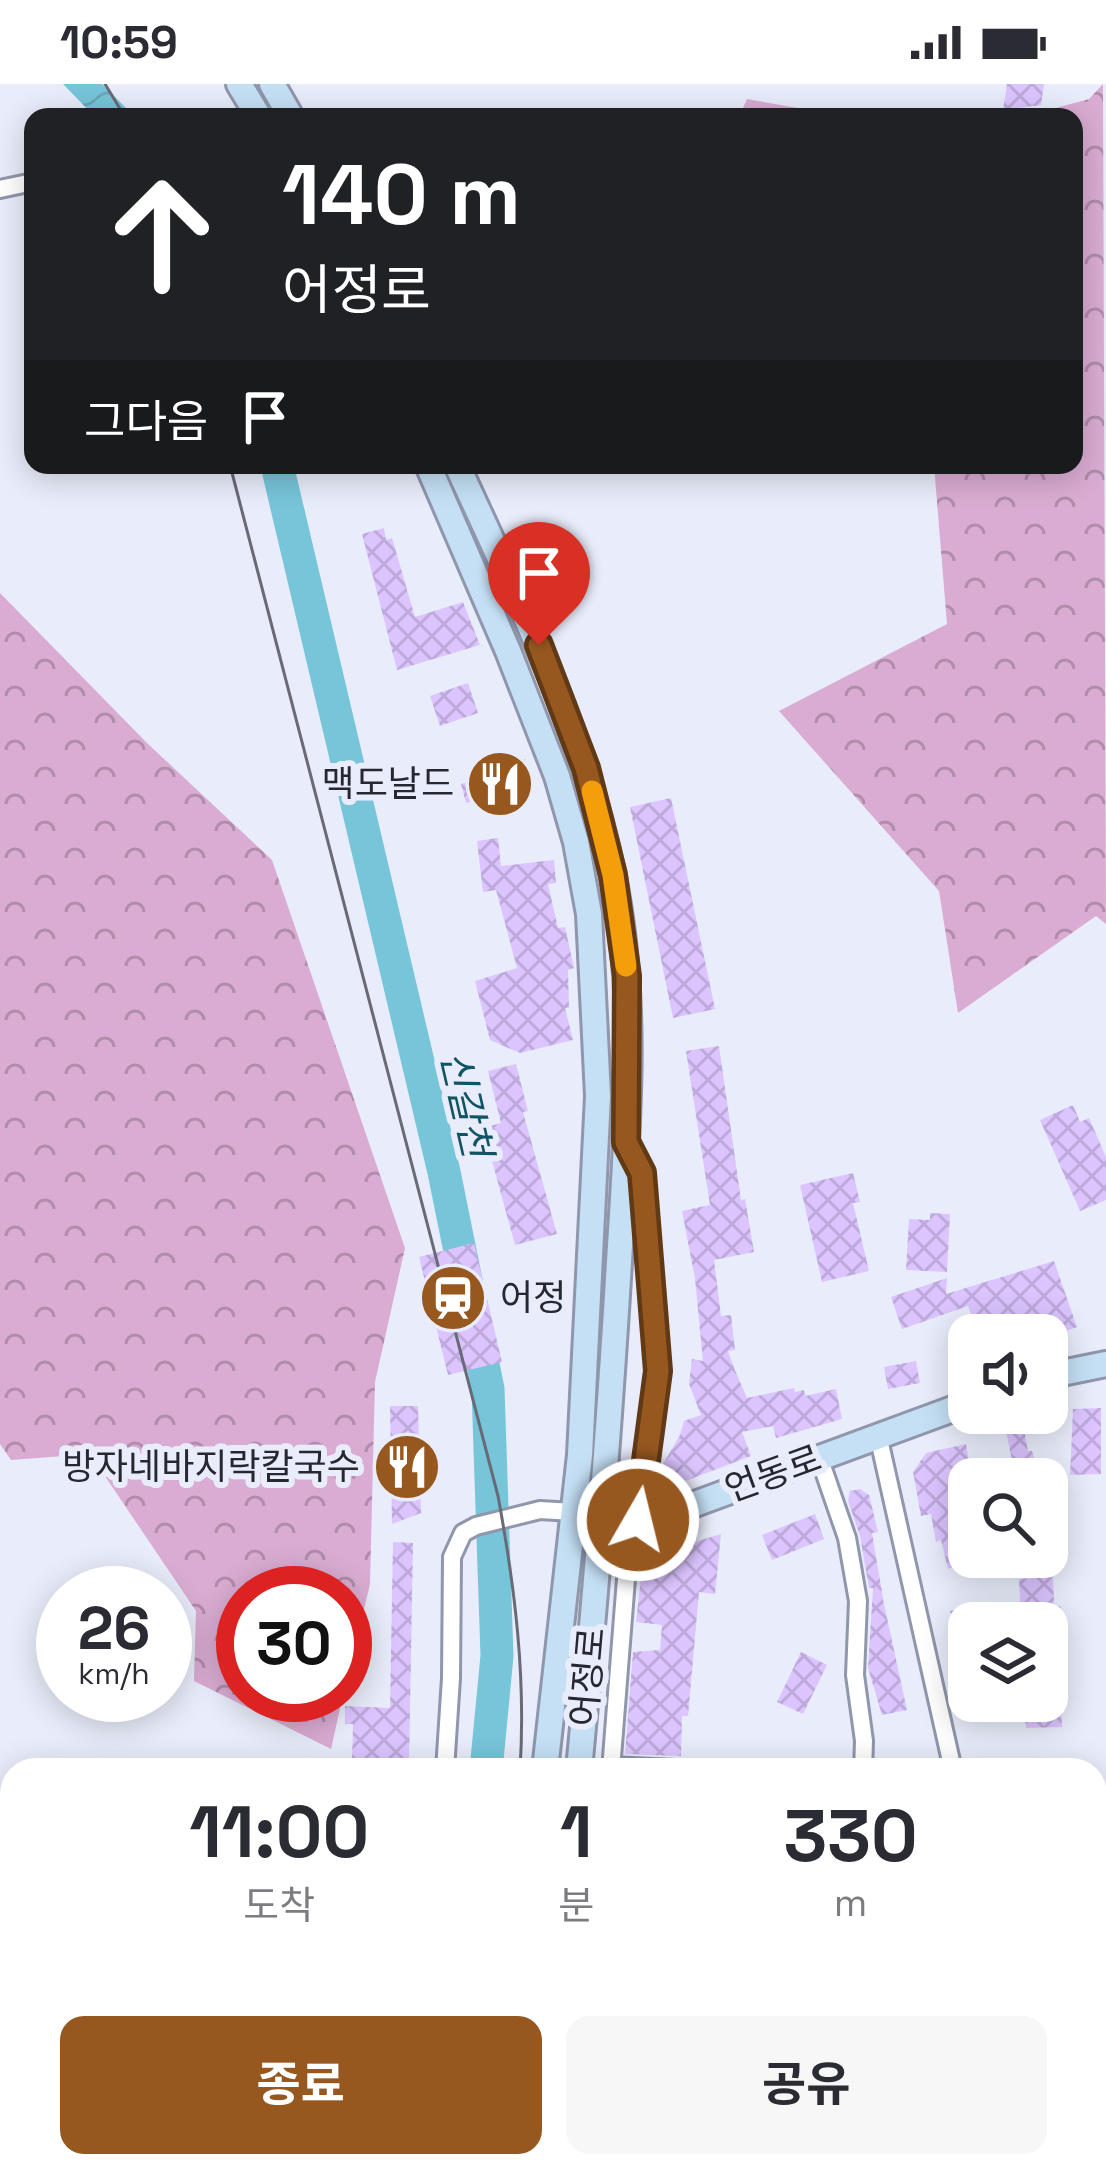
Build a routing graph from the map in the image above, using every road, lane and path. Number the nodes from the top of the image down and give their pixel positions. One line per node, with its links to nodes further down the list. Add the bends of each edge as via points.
1 (432, 474): 4 (main road, 어정로)
2 (461, 474): 3 (main road, 어정로)
3 (559, 691): 4 (main road); 5 (main road, 어정로, via 616,895 627,976)
4 (530, 702): 11 (main road, 어정로, via 576,842 595,988 598,1096)
5 (626, 1142): 12 (main road, 어정로); 13 (street, via 642,1173 658,1371)
6 (1106, 1364): 7 (main road)
7 (1068, 1372)
8 (948, 1410): 9 (main road, 언동로)
9 (878, 1435): 10 (main road, 언동로); 19 (street)
10 (819, 1457): 13 (main road, 언동로); 18 (street, via 858,1601)
11 (573, 1512): 12 (main road, 언동로); 14 (street, via 540,1510 463,1533 452,1557); 15 (main road, 어정로)
12 (602, 1517): 13 (main road, 언동로); 16 (main road, 어정로)
13 (638, 1520): 17 (street)
14 (445, 1758)
15 (546, 1758)
16 (580, 1758)
17 (612, 1758)
18 (863, 1758)
19 (950, 1758)

